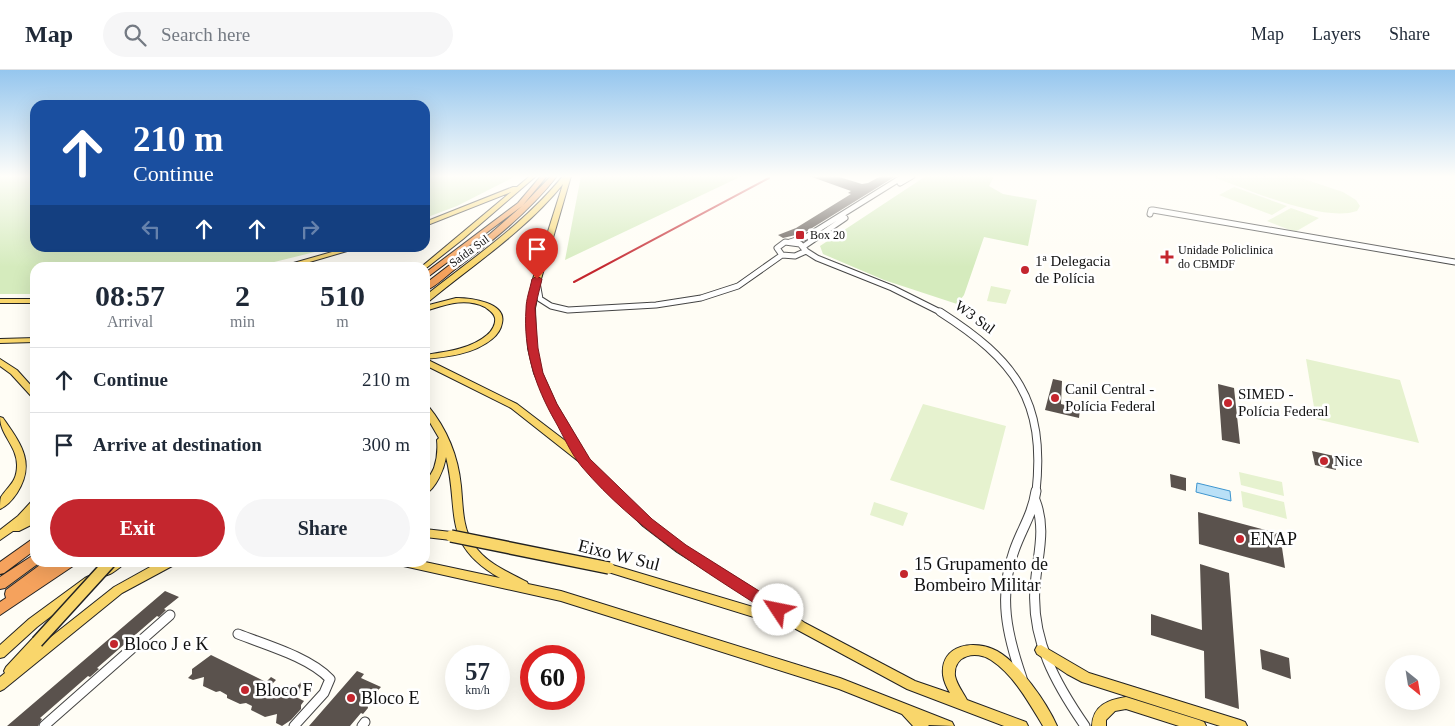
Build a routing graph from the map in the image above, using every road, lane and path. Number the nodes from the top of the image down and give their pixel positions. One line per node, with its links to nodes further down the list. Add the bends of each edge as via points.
1 (471, 207): 10 (main road)
2 (498, 207): 19 (main road, Saída Sul)
3 (517, 207): 22 (highway)
4 (527, 207): 24 (highway)
5 (542, 207): 25 (main road, Saída Sul, via 507,238)
6 (558, 207): 23 (main road)
7 (856, 207): 11 (street, via 806,238)
8 (867, 207): 12 (street)
9 (1167, 215): 14 (street)
10 (430, 222)
11 (790, 242): 12 (street, W3 Sul); 15 (street, via 778,246 777,251)
12 (805, 248): 16 (street); 17 (street, W3 Sul)
13 (337, 252): 18 (main road)
14 (1383, 252): 20 (street); 21 (street)
15 (782, 255): 16 (street, W3 Sul); 23 (street, via 738,286 712,296 664,303 568,310 551,306 540,298)
16 (800, 256): 17 (street, W3 Sul)
17 (817, 258): 40 (street, W3 Sul, via 925,303 977,335 994,352 1020,384 1034,414 1038,463)
18 (301, 262)
19 (430, 262)
20 (1455, 262)
21 (1455, 266)
22 (430, 273)
23 (537, 279): 38 (main road, via 530,308 532,348 538,373)
24 (430, 284)
25 (430, 296)
26 (0, 301): 27 (main road)
27 (30, 301)
28 (430, 307): 31 (main road, via 454,300 471,300 494,309 499,322 495,332 472,347)
29 (0, 340): 30 (main road)
30 (30, 340)
31 (430, 355)
32 (0, 362): 34 (main road)
33 (430, 364): 38 (main road, via 514,406)
34 (30, 390)
35 (430, 414): 37 (main road)
36 (0, 420): 41 (main road, via 22,456 22,471 16,487)
37 (442, 430): 39 (main road, via 442,462); 57 (main road, via 454,468 458,514 470,549 509,578)
38 (588, 466): 61 (main road, via 681,549)
39 (430, 483)
40 (1035, 500): 63 (street, W3 Sul, via 1040,513 1043,544 1035,586); 66 (street, W3 Sul, via 1010,561 1003,610 1012,650)
41 (0, 505)
42 (30, 510): 45 (main road)
43 (30, 521): 45 (main road)
44 (430, 533): 54 (main road, Eixo W Sul, bridge)
45 (0, 536)
46 (30, 547): 55 (highway)
47 (30, 563): 56 (highway)
48 (47, 567): 58 (highway)
49 (62, 567): 59 (highway)
50 (105, 567): 65 (main road, bridge)
51 (111, 567): 64 (main road, via 75,590)
52 (161, 567): 65 (main road, via 118,590)
53 (426, 567): 57 (main road)
54 (609, 568): 61 (main road, Eixo W Sul)
55 (0, 569)
56 (0, 584)
57 (534, 590): 68 (main road, via 840,684)
58 (0, 602)
59 (0, 609)
60 (170, 615): 70 (street)
61 (802, 627): 67 (main road, via 911,685)
62 (238, 634): 71 (street, via 328,675 330,683)
63 (1042, 650): 76 (street, W3 Sul, via 1058,686); 79 (main road, via 1086,678)
64 (0, 653)
65 (0, 683)
66 (1026, 688): 67 (main road, via 993,655 967,649 951,662 949,671); 75 (main road, W3 Sul)
67 (963, 705): 69 (main road)
68 (904, 708): 72 (main road); 73 (main road)
69 (978, 710): 74 (main road)
70 (44, 726)
71 (294, 726)
72 (922, 726)
73 (947, 726)
74 (1021, 726)
75 (1050, 726)
76 (1085, 726)
77 (1099, 726): 78 (main road, via 1099,717 1107,708 1126,703)
78 (1199, 726)
79 (1240, 726)

